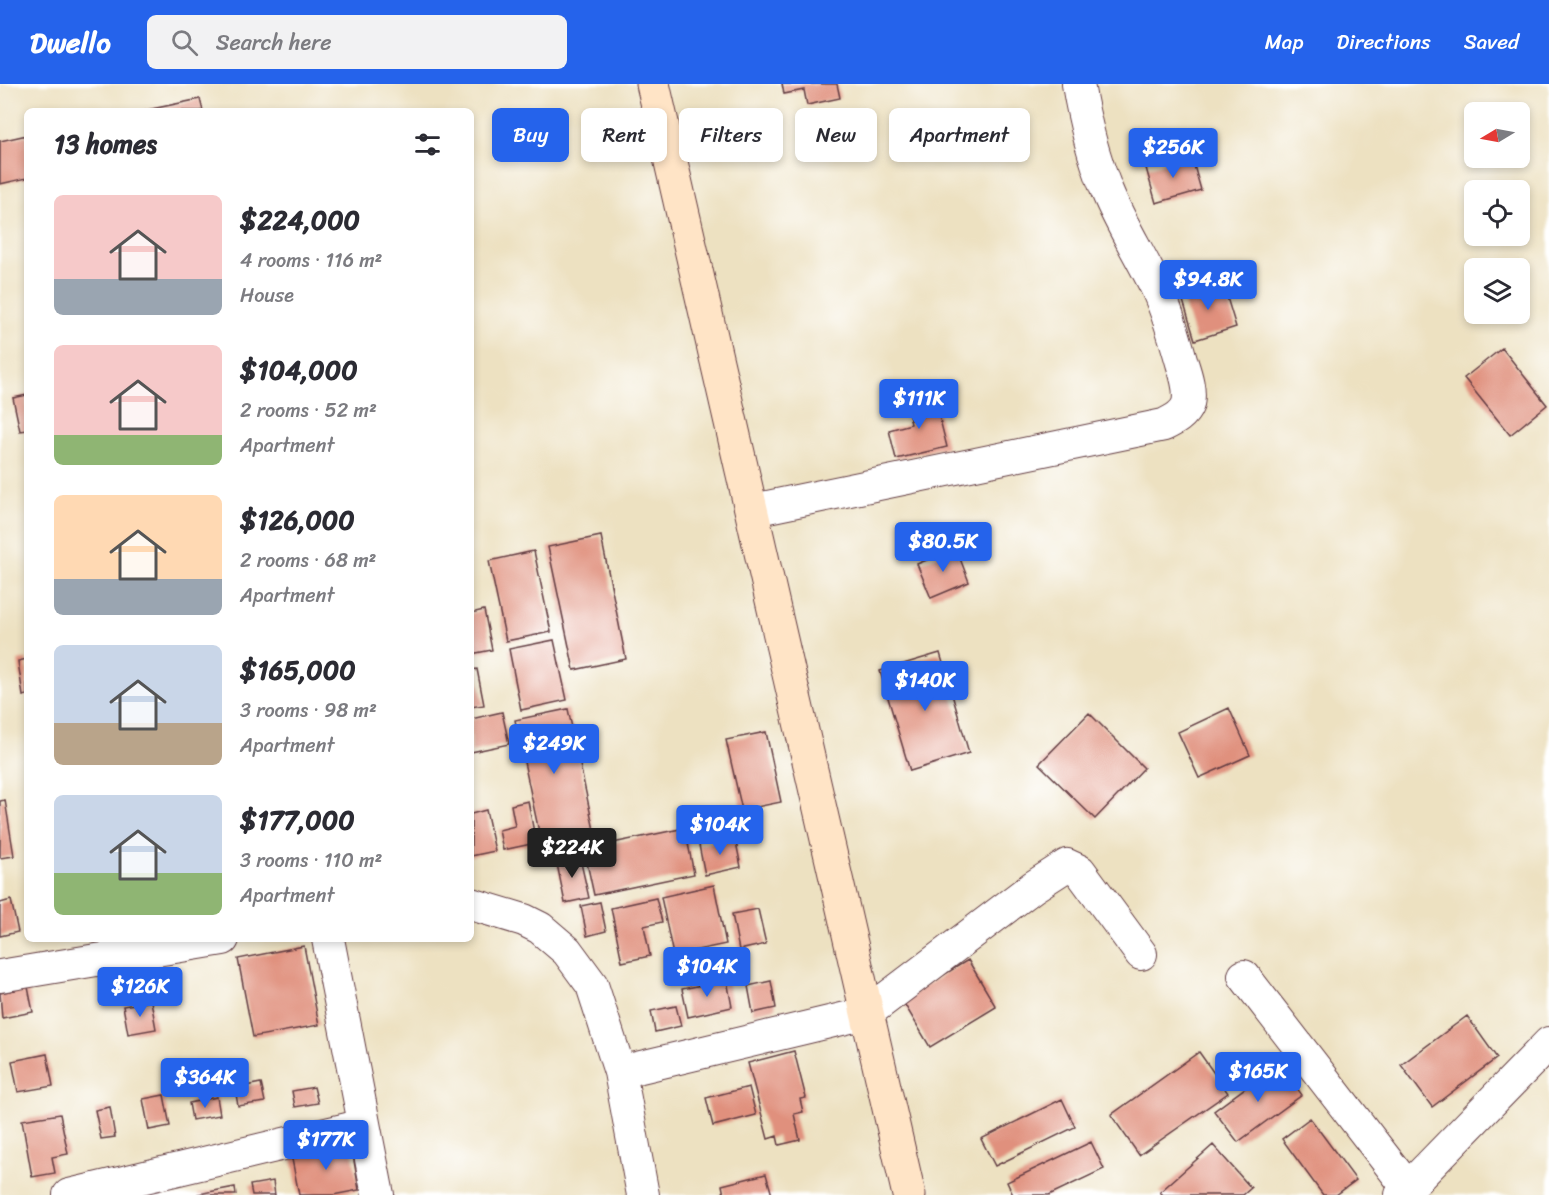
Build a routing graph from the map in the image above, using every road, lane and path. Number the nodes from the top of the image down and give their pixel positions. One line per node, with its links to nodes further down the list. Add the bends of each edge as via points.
1 (653, 84): 3 (main road)
2 (1078, 84): 3 (street, via 1089,136 1107,190 1173,331 1187,378 1187,404 1179,417 1164,425)
3 (753, 510): 10 (main road)
4 (474, 905): 12 (street, via 524,920 567,951 592,985)
5 (205, 942): 8 (street)
6 (329, 942): 13 (street)
7 (1141, 954): 10 (street, via 1080,871 1067,865 1033,886)
8 (0, 976)
9 (1244, 976): 14 (street)
10 (867, 1013): 12 (street); 18 (main road)
11 (1549, 1043): 14 (street)
12 (620, 1072): 17 (street)
13 (364, 1125): 15 (street); 16 (street)
14 (1404, 1192)
15 (69, 1195)
16 (378, 1195)
17 (643, 1195)
18 (909, 1195)

